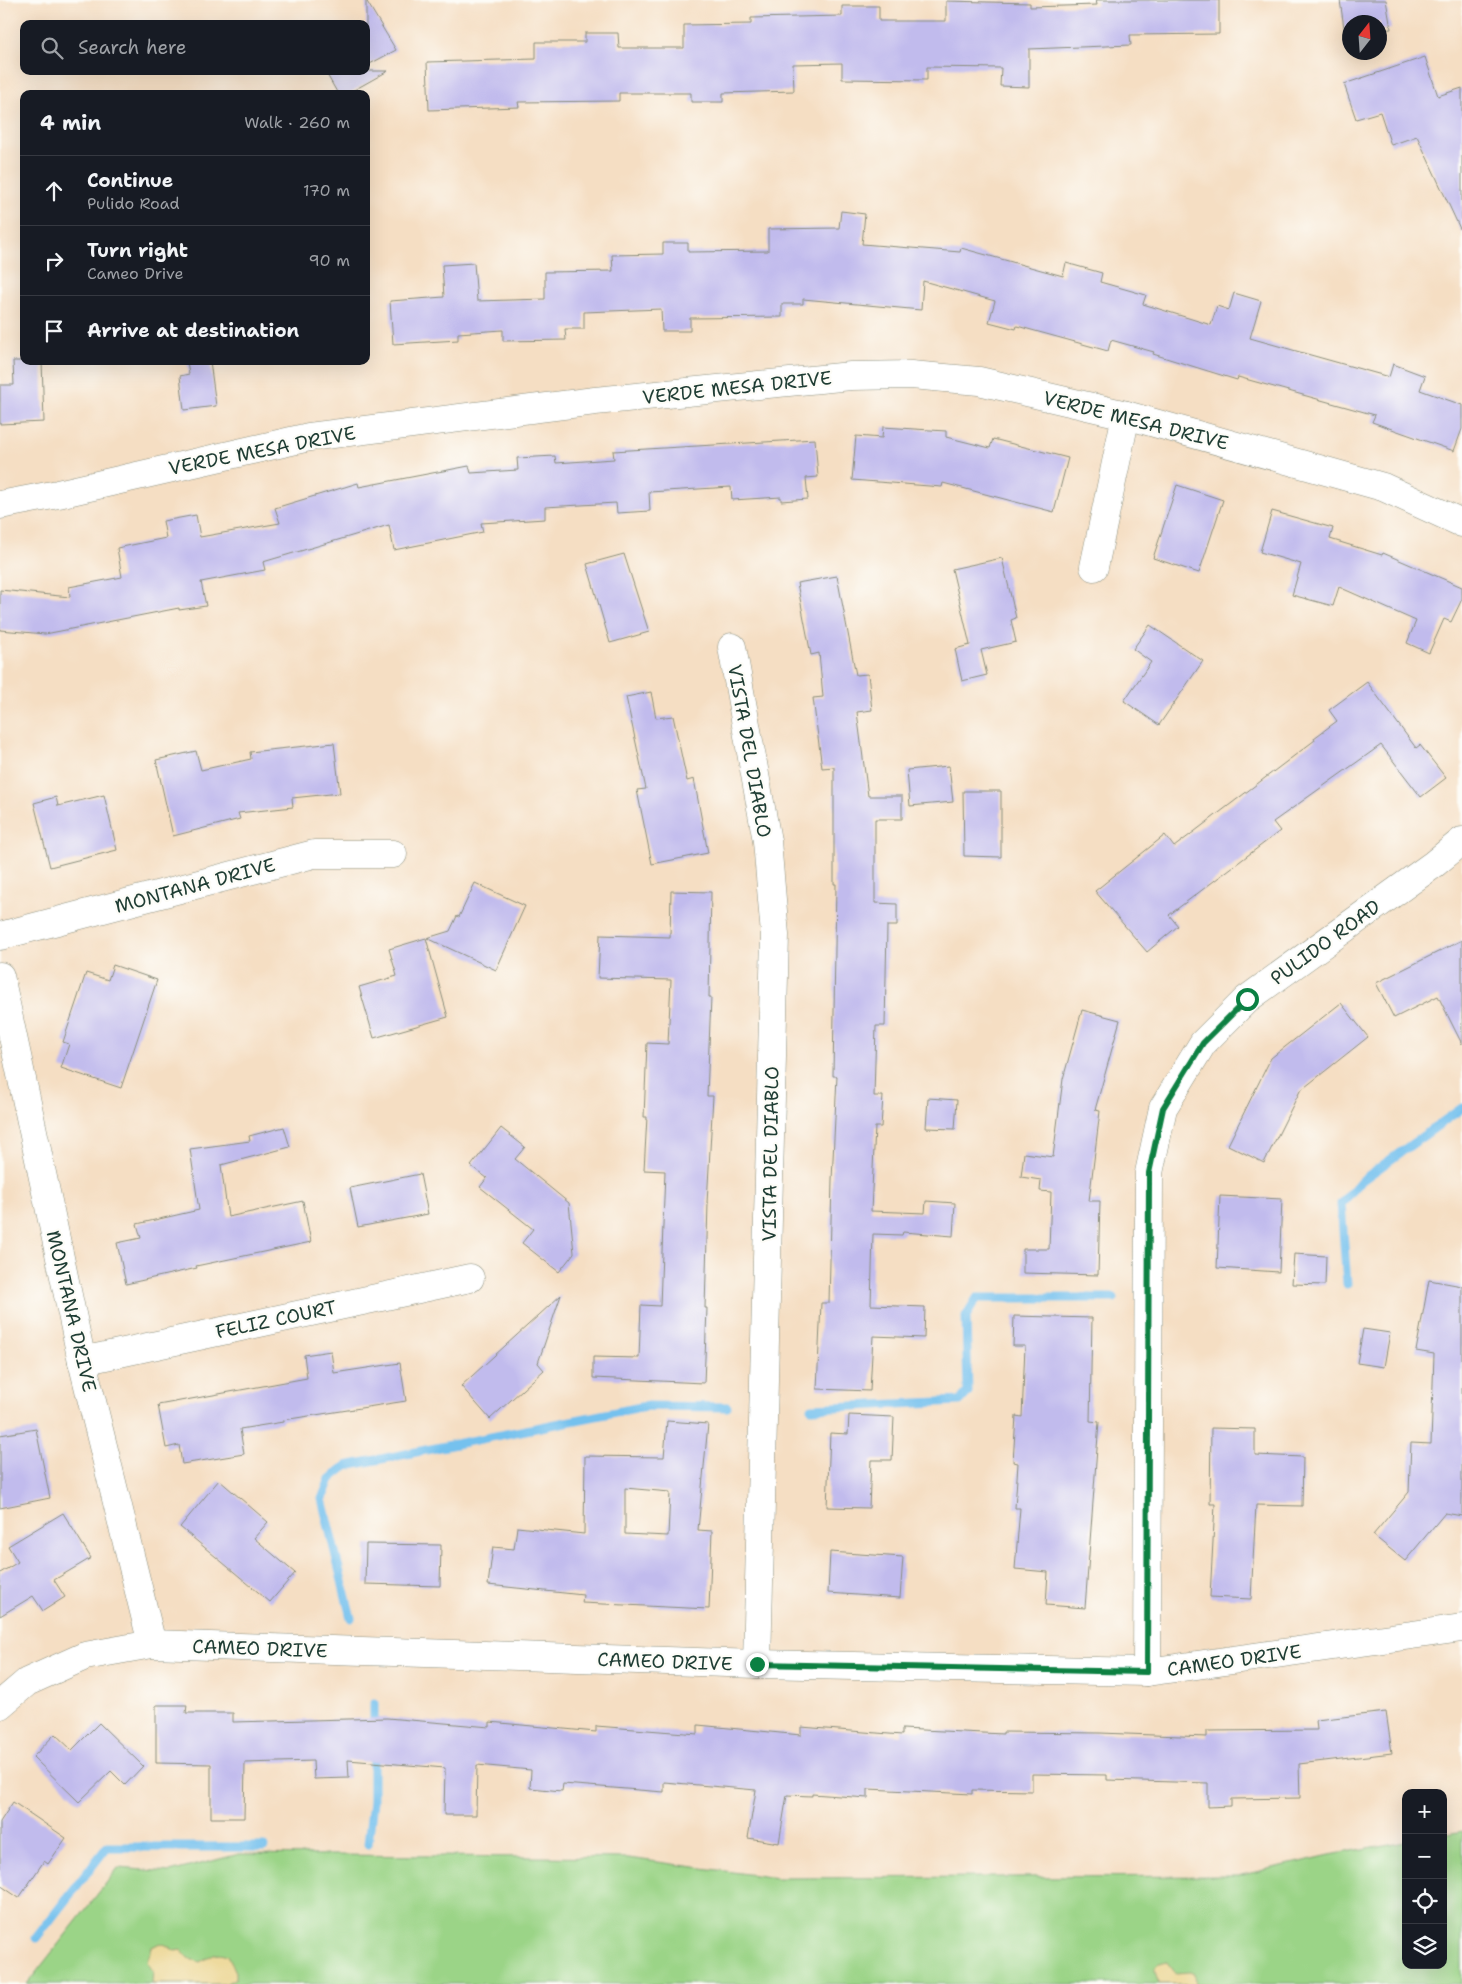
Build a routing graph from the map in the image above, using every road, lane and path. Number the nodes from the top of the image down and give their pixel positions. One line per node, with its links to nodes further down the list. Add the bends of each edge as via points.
1 (1126, 415): 2 (street, VERDE MESA DRIVE, via 979,381 911,375 851,376 595,401 309,436); 3 (street, VERDE MESA DRIVE, via 1383,487); 4 (street)
2 (0, 505)
3 (1462, 523)
4 (1094, 567)
5 (732, 647): 14 (street, VISTA DEL DIABLO, via 767,841 776,936)
6 (1462, 841): 15 (street, PULIDO ROAD, via 1247,999 1203,1043 1163,1108 1149,1173)
7 (393, 854): 8 (street, MONTANA DRIVE, via 314,854)
8 (0, 936)
9 (0, 976): 11 (street, MONTANA DRIVE)
10 (470, 1278): 11 (street, FELIZ COURT)
11 (82, 1361): 13 (street, MONTANA DRIVE)
12 (1462, 1628): 15 (street, CAMEO DRIVE)
13 (152, 1644): 14 (street, CAMEO DRIVE); 16 (street, CAMEO DRIVE, via 85,1656 27,1682)
14 (757, 1664): 15 (street, CAMEO DRIVE)
15 (1147, 1672)
16 (0, 1706)

